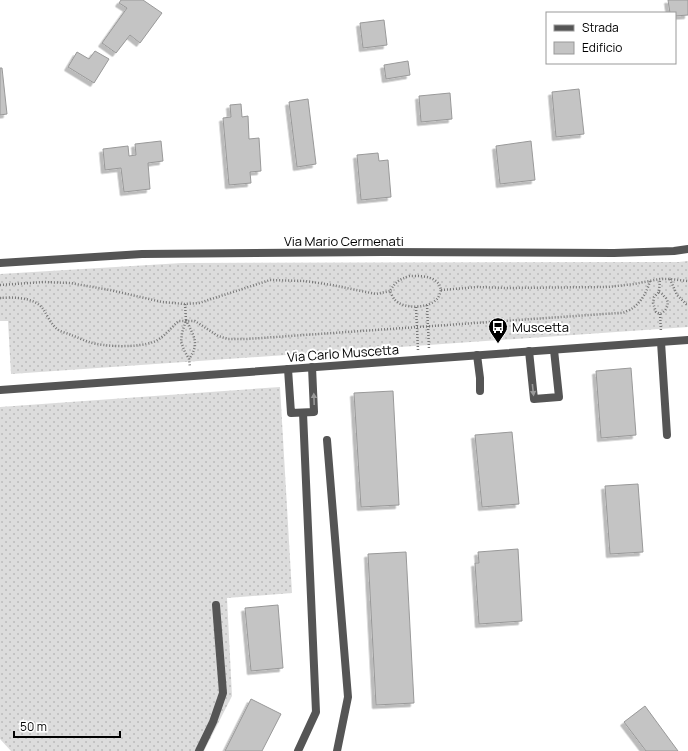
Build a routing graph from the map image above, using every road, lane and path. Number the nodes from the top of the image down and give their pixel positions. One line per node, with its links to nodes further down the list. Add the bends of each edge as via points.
1 (688, 249): 2 (street, Via Mario Cermenati, via 614,253 142,254)
2 (0, 263)
3 (670, 278): 4 (path); 6 (path); 13 (path, via 678,295)
4 (660, 279): 5 (path); 10 (path)
5 (650, 281): 8 (path, via 608,287 477,286); 18 (path, via 644,296 628,311)
6 (688, 281)
7 (0, 285): 12 (path, via 70,283 162,302)
8 (441, 290): 9 (path, via 433,278 409,276 394,283); 14 (path, via 437,299)
9 (390, 291): 12 (path, via 376,294 305,281 270,280 199,303); 15 (path, via 395,300 405,306)
10 (659, 292): 16 (path, via 653,303 656,312); 16 (path, via 666,296 668,302 664,313)
11 (0, 298): 17 (path, via 12,297 36,302 57,329 90,342 109,345 154,342 178,321)
12 (185, 304): 17 (path)
13 (688, 304)
14 (427, 305): 15 (path); 18 (path)
15 (416, 307): 19 (path)
16 (660, 314): 21 (path)
17 (186, 320): 19 (path, via 195,321 218,336 247,340); 26 (path, via 181,342); 26 (path, via 196,344)
18 (428, 326): 19 (path); 25 (path)
19 (417, 327): 27 (path)
20 (688, 340): 21 (street, Via Carlo Muscetta)
21 (661, 342): 22 (street, Via Carlo Muscetta); 34 (street)
22 (554, 350): 23 (street, Via Carlo Muscetta); 23 (street, one-way to 22, via 534,399 559,397)
23 (529, 352): 24 (street, Via Carlo Muscetta)
24 (477, 355): 25 (street, Via Carlo Muscetta); 32 (street)
25 (430, 359): 27 (street, Via Carlo Muscetta)
26 (189, 360): 30 (path)
27 (419, 360): 28 (street, Via Carlo Muscetta)
28 (312, 367): 29 (street, Via Carlo Muscetta); 33 (street, one-way to 28, via 314,412)
29 (288, 369): 30 (street, Via Carlo Muscetta); 33 (street, via 290,413)
30 (191, 376): 31 (street, Via Carlo Muscetta)
31 (0, 390)
32 (480, 392)
33 (303, 413): 38 (street, via 316,712)
34 (668, 435)
35 (326, 440): 39 (street, via 348,697)
36 (216, 605): 37 (street, via 223,693 214,722)
37 (199, 751)
38 (298, 751)
39 (337, 751)

